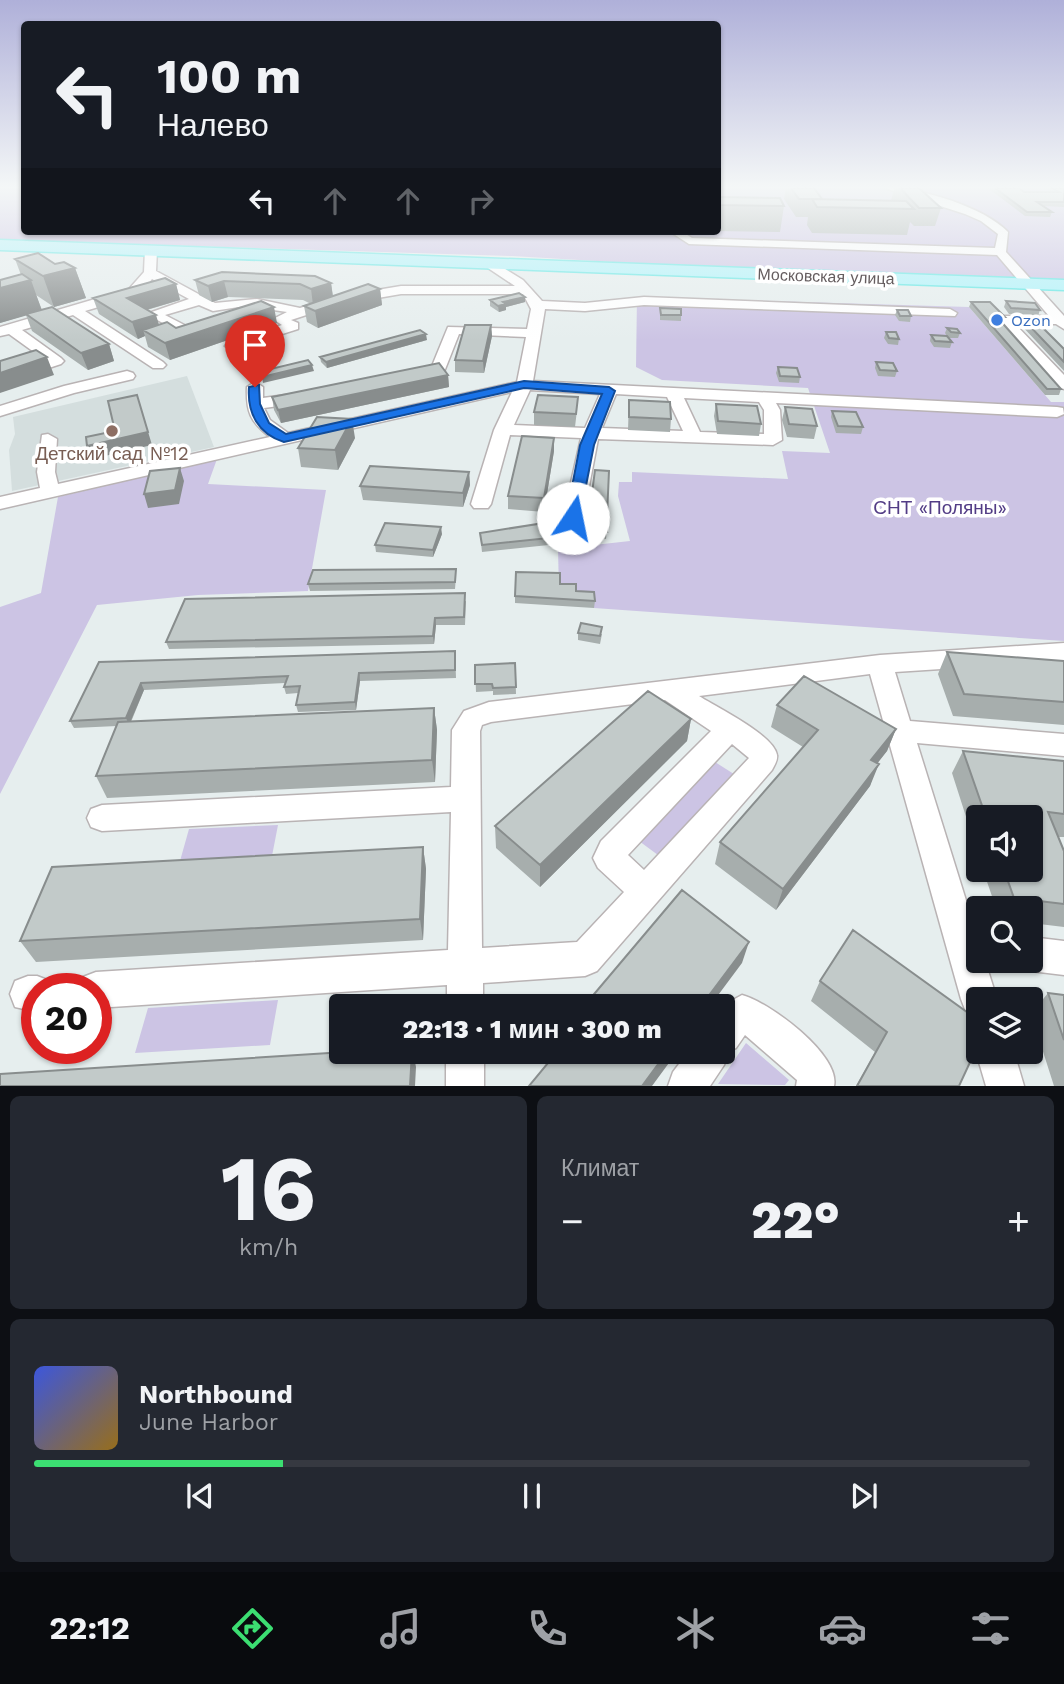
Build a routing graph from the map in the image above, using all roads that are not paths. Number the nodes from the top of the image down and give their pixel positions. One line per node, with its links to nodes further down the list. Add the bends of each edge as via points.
1 (686, 239): 5 (street)
2 (1003, 239): 5 (street)
3 (0, 245): 4 (main road, Московская улица)
4 (151, 250): 6 (main road, Московская улица); 7 (street)
5 (1000, 252): 8 (street)
6 (489, 263): 8 (main road, Московская улица); 11 (street)
7 (150, 273): 12 (street); 15 (street, via 134,292)
8 (1027, 284): 9 (main road, Московская улица); 20 (street)
9 (1064, 285)
10 (211, 286): 12 (street)
11 (526, 290): 14 (street); 16 (street, via 401,290 335,301 300,313)
12 (188, 293): 15 (street); 16 (street, via 213,307 227,303); 22 (street, via 153,314 189,335)
13 (44, 304): 19 (street)
14 (538, 304): 18 (street, via 585,307 644,301); 23 (street)
15 (78, 312): 19 (street); 25 (street)
16 (282, 312): 17 (street); 24 (street, via 293,326)
17 (258, 313)
18 (950, 313)
19 (59, 314): 21 (street)
20 (1061, 320): 29 (street, via 1003,320)
21 (6, 331): 28 (street, via 56,361)
22 (201, 331)
23 (533, 333): 27 (street, via 453,330 439,369); 30 (street)
24 (232, 346)
25 (158, 365)
26 (127, 376): 35 (street)
27 (404, 377)
28 (0, 379)
29 (1064, 384)
30 (524, 385): 31 (street); 37 (street); 40 (street)
31 (609, 391): 32 (street); 38 (street)
32 (674, 394): 34 (street); 39 (street)
33 (316, 395): 40 (street, via 255,396 263,425)
34 (765, 398): 36 (street); 39 (street, via 772,410 773,440)
35 (0, 411)
36 (1057, 412)
37 (503, 430): 38 (street); 44 (street)
38 (592, 433): 39 (street); 45 (street)
39 (694, 437)
40 (284, 438): 42 (street)
41 (48, 439): 42 (street)
42 (50, 491): 43 (street)
43 (0, 503)
44 (481, 505)
45 (573, 518)
46 (1064, 652): 47 (street)
47 (880, 664): 48 (street); 50 (street)
48 (669, 690): 49 (street); 52 (street, via 489,712 473,718 466,730)
49 (730, 729): 54 (street, via 758,747 762,762); 54 (street, via 612,851 609,858 614,865)
50 (900, 731): 51 (street); 55 (street)
51 (1064, 746)
52 (466, 799): 53 (street); 58 (street)
53 (102, 818)
54 (646, 892): 58 (street, via 585,959)
55 (966, 932)
56 (1043, 955): 57 (street)
57 (1064, 958)
58 (465, 968): 59 (street); 60 (street)
59 (112, 989)
60 (465, 994)
61 (735, 1018): 67 (street, via 742,1013 750,1015 811,1067)
62 (465, 1064): 65 (street)
63 (703, 1064): 66 (street)
64 (999, 1064): 68 (street)
65 (465, 1086)
66 (687, 1086)
67 (816, 1086)
68 (1005, 1086)

